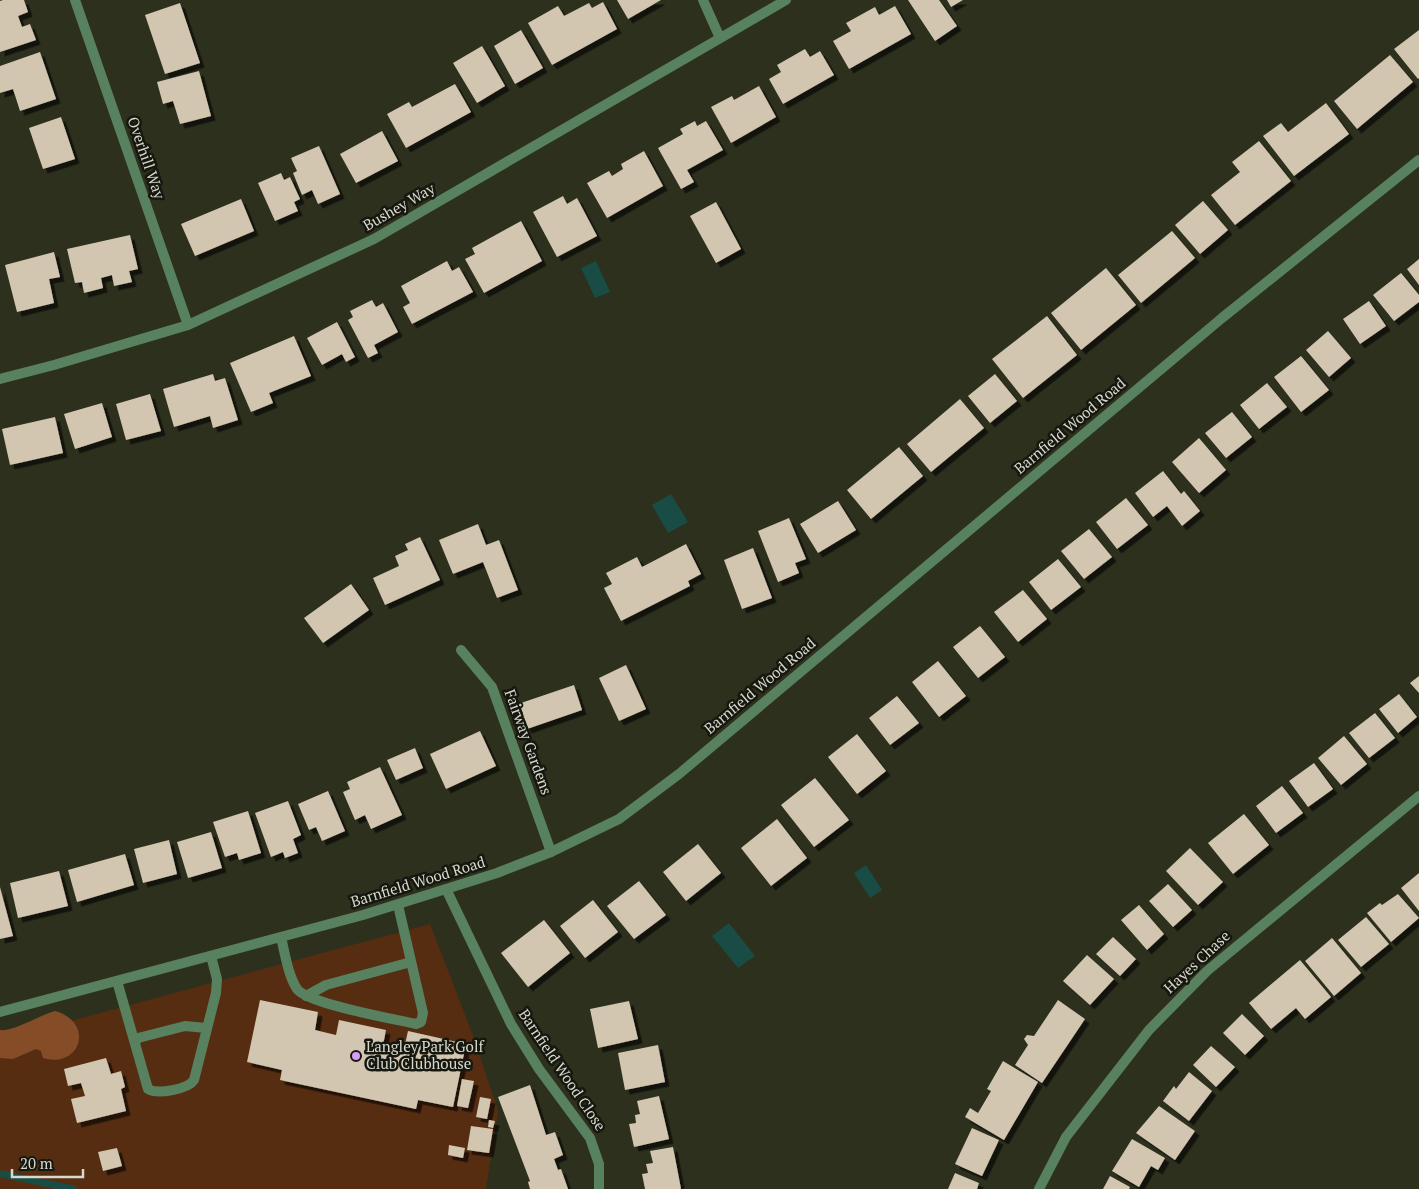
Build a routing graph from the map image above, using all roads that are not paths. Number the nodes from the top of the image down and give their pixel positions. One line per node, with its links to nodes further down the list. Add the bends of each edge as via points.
1 (75, 0): 6 (street, Overhill Way)
2 (702, 0): 4 (street)
3 (786, 0): 4 (street, Bushey Way)
4 (720, 38): 6 (street, Bushey Way, via 374,239)
5 (1419, 160): 10 (street, Barnfield Wood Road, via 1222,318 649,798 618,819)
6 (188, 325): 7 (street, Bushey Way)
7 (0, 379)
8 (461, 650): 10 (street, Fairway Gardens, via 492,687)
9 (1419, 796): 22 (street, Hayes Chase, via 1207,971 1149,1030 1066,1137)
10 (551, 852): 11 (street, Barnfield Wood Road)
11 (447, 890): 12 (street, Barnfield Wood Road); 21 (street, Barnfield Wood Close, via 515,1032 590,1138 599,1164)
12 (398, 905): 13 (street, Barnfield Wood Road); 15 (street)
13 (281, 937): 14 (street, Barnfield Wood Road); 17 (street, via 296,988)
14 (212, 956): 16 (street, Barnfield Wood Road); 19 (street, via 217,986)
15 (411, 962): 17 (street, via 326,984); 17 (street, via 423,1013 416,1024)
16 (117, 980): 18 (street, Barnfield Wood Road); 20 (street)
17 (306, 996)
18 (0, 1012)
19 (206, 1028): 20 (street, via 185,1026 138,1038); 20 (street, via 194,1080 185,1087 154,1092 148,1089)
20 (135, 1043)
21 (598, 1189)
22 (1039, 1189)

